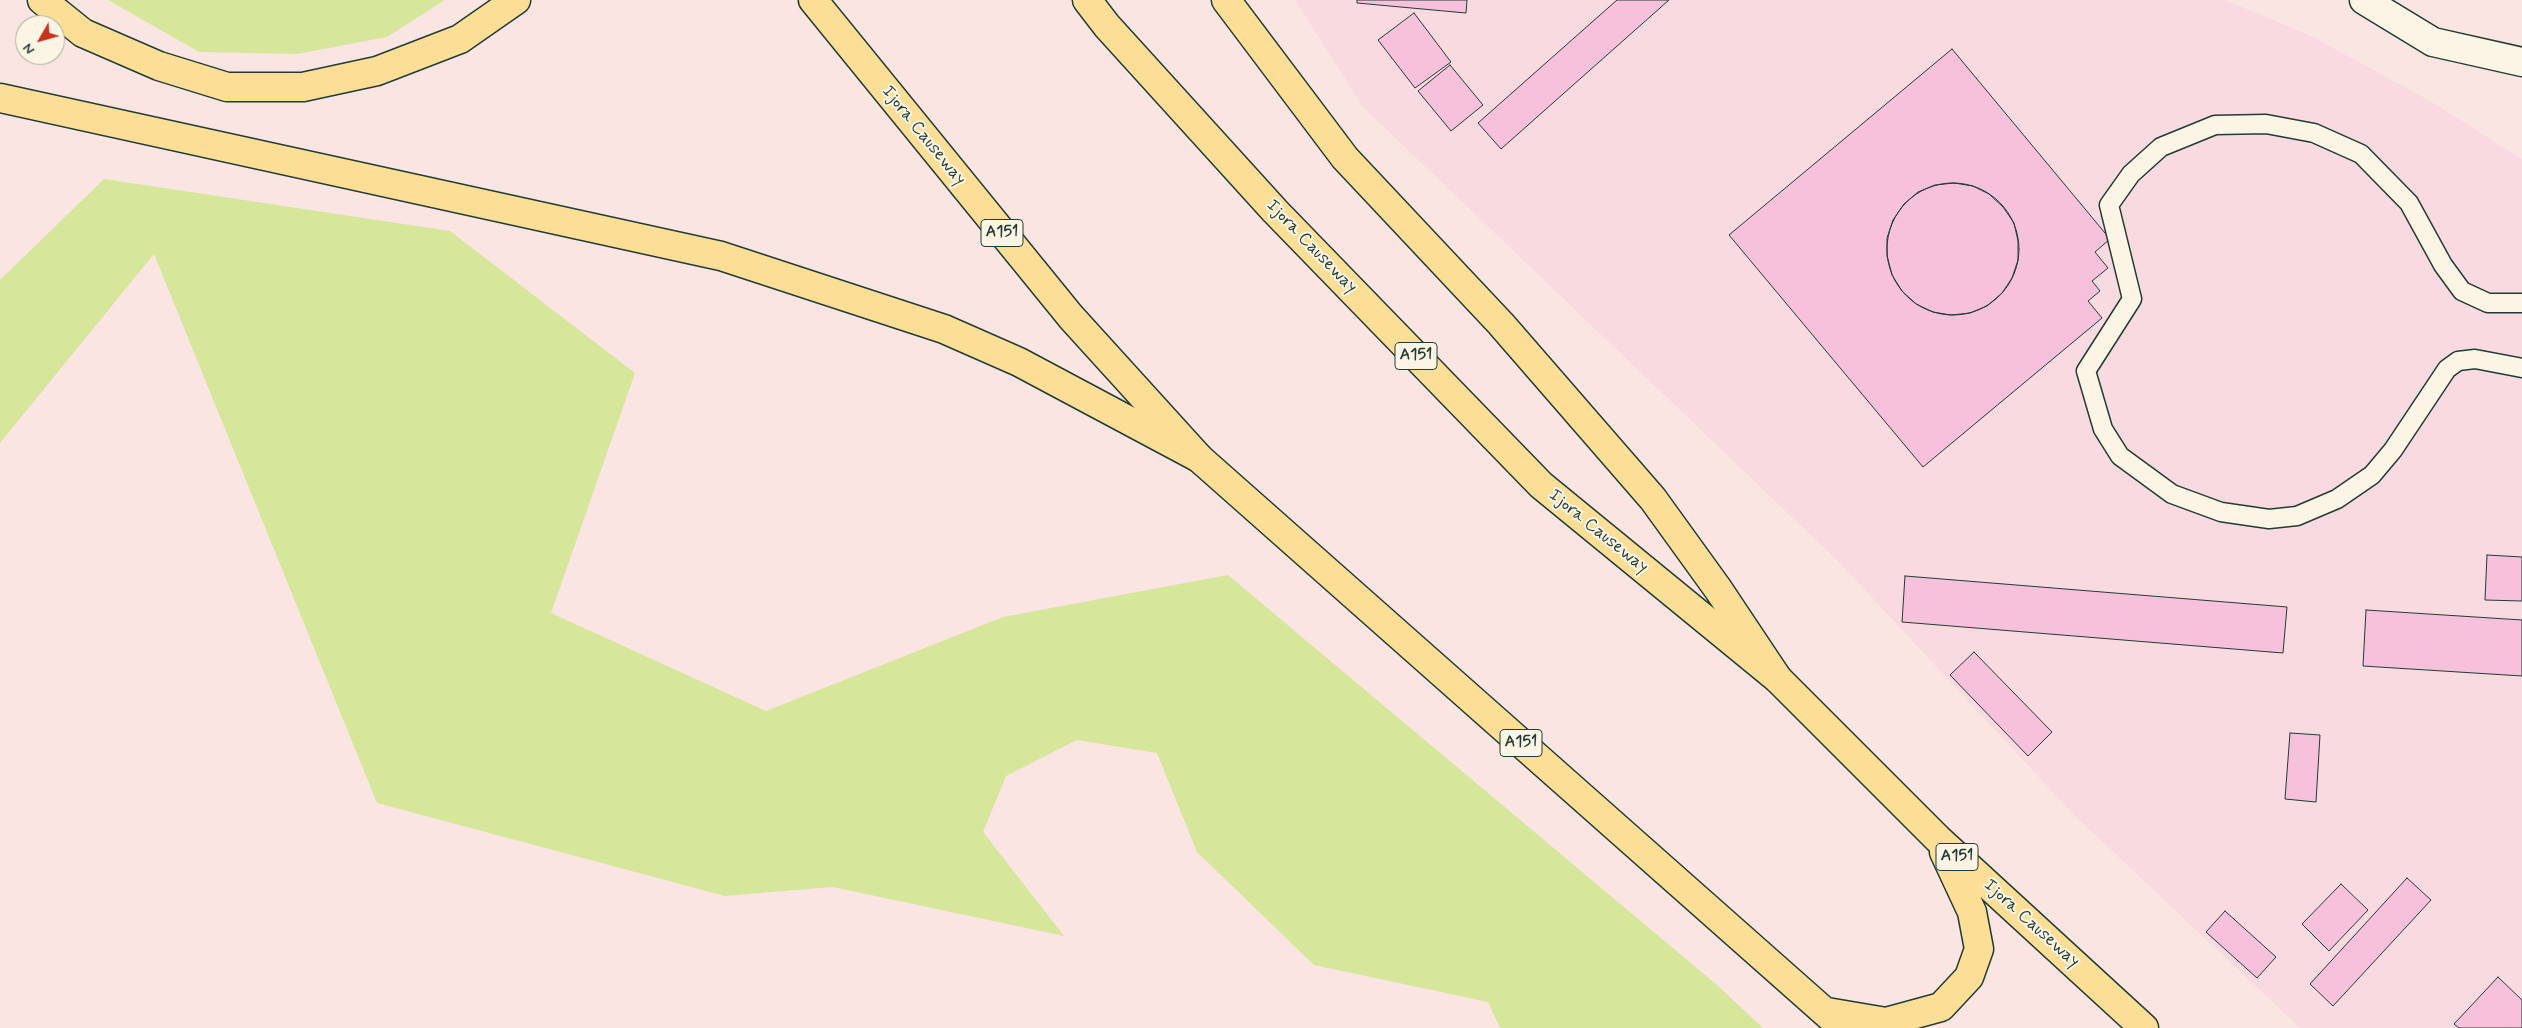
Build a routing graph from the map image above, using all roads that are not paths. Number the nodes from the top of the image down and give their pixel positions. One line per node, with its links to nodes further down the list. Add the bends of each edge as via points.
1 (42, 0): 2 (main road, via 83,33 159,66 227,86 303,88 377,71 460,38)
2 (516, 0)
3 (813, 0): 11 (main road, Ijora Causeway / A151, via 1071,316)
4 (1087, 0): 12 (main road, Ijora Causeway / A151, via 1275,211 1541,485)
5 (1226, 0): 12 (main road, via 1345,158 1501,324 1653,499)
6 (2364, 0): 7 (street, via 2432,42)
7 (2522, 62)
8 (0, 98): 11 (main road, via 721,256 944,329 1018,362)
9 (2522, 303): 10 (lane, via 2488,303 2462,291 2443,265 2409,203 2361,154 2314,133 2266,124 2215,125 2162,147 2131,174 2108,205 2132,299 2086,371 2103,429 2120,456 2172,494 2221,512 2269,520 2297,516 2337,499 2372,474 2393,450 2447,369 2458,361 2475,359)
10 (2522, 368)
11 (1199, 458): 14 (main road, Ijora Causeway / A151)
12 (1778, 679): 13 (main road, Ijora Causeway / A151)
13 (1938, 839): 14 (main road, via 1972,912 1979,949 1969,976 1941,1007 1886,1022); 15 (main road, Ijora Causeway / A151)
14 (1835, 1020)
15 (2144, 1028)

